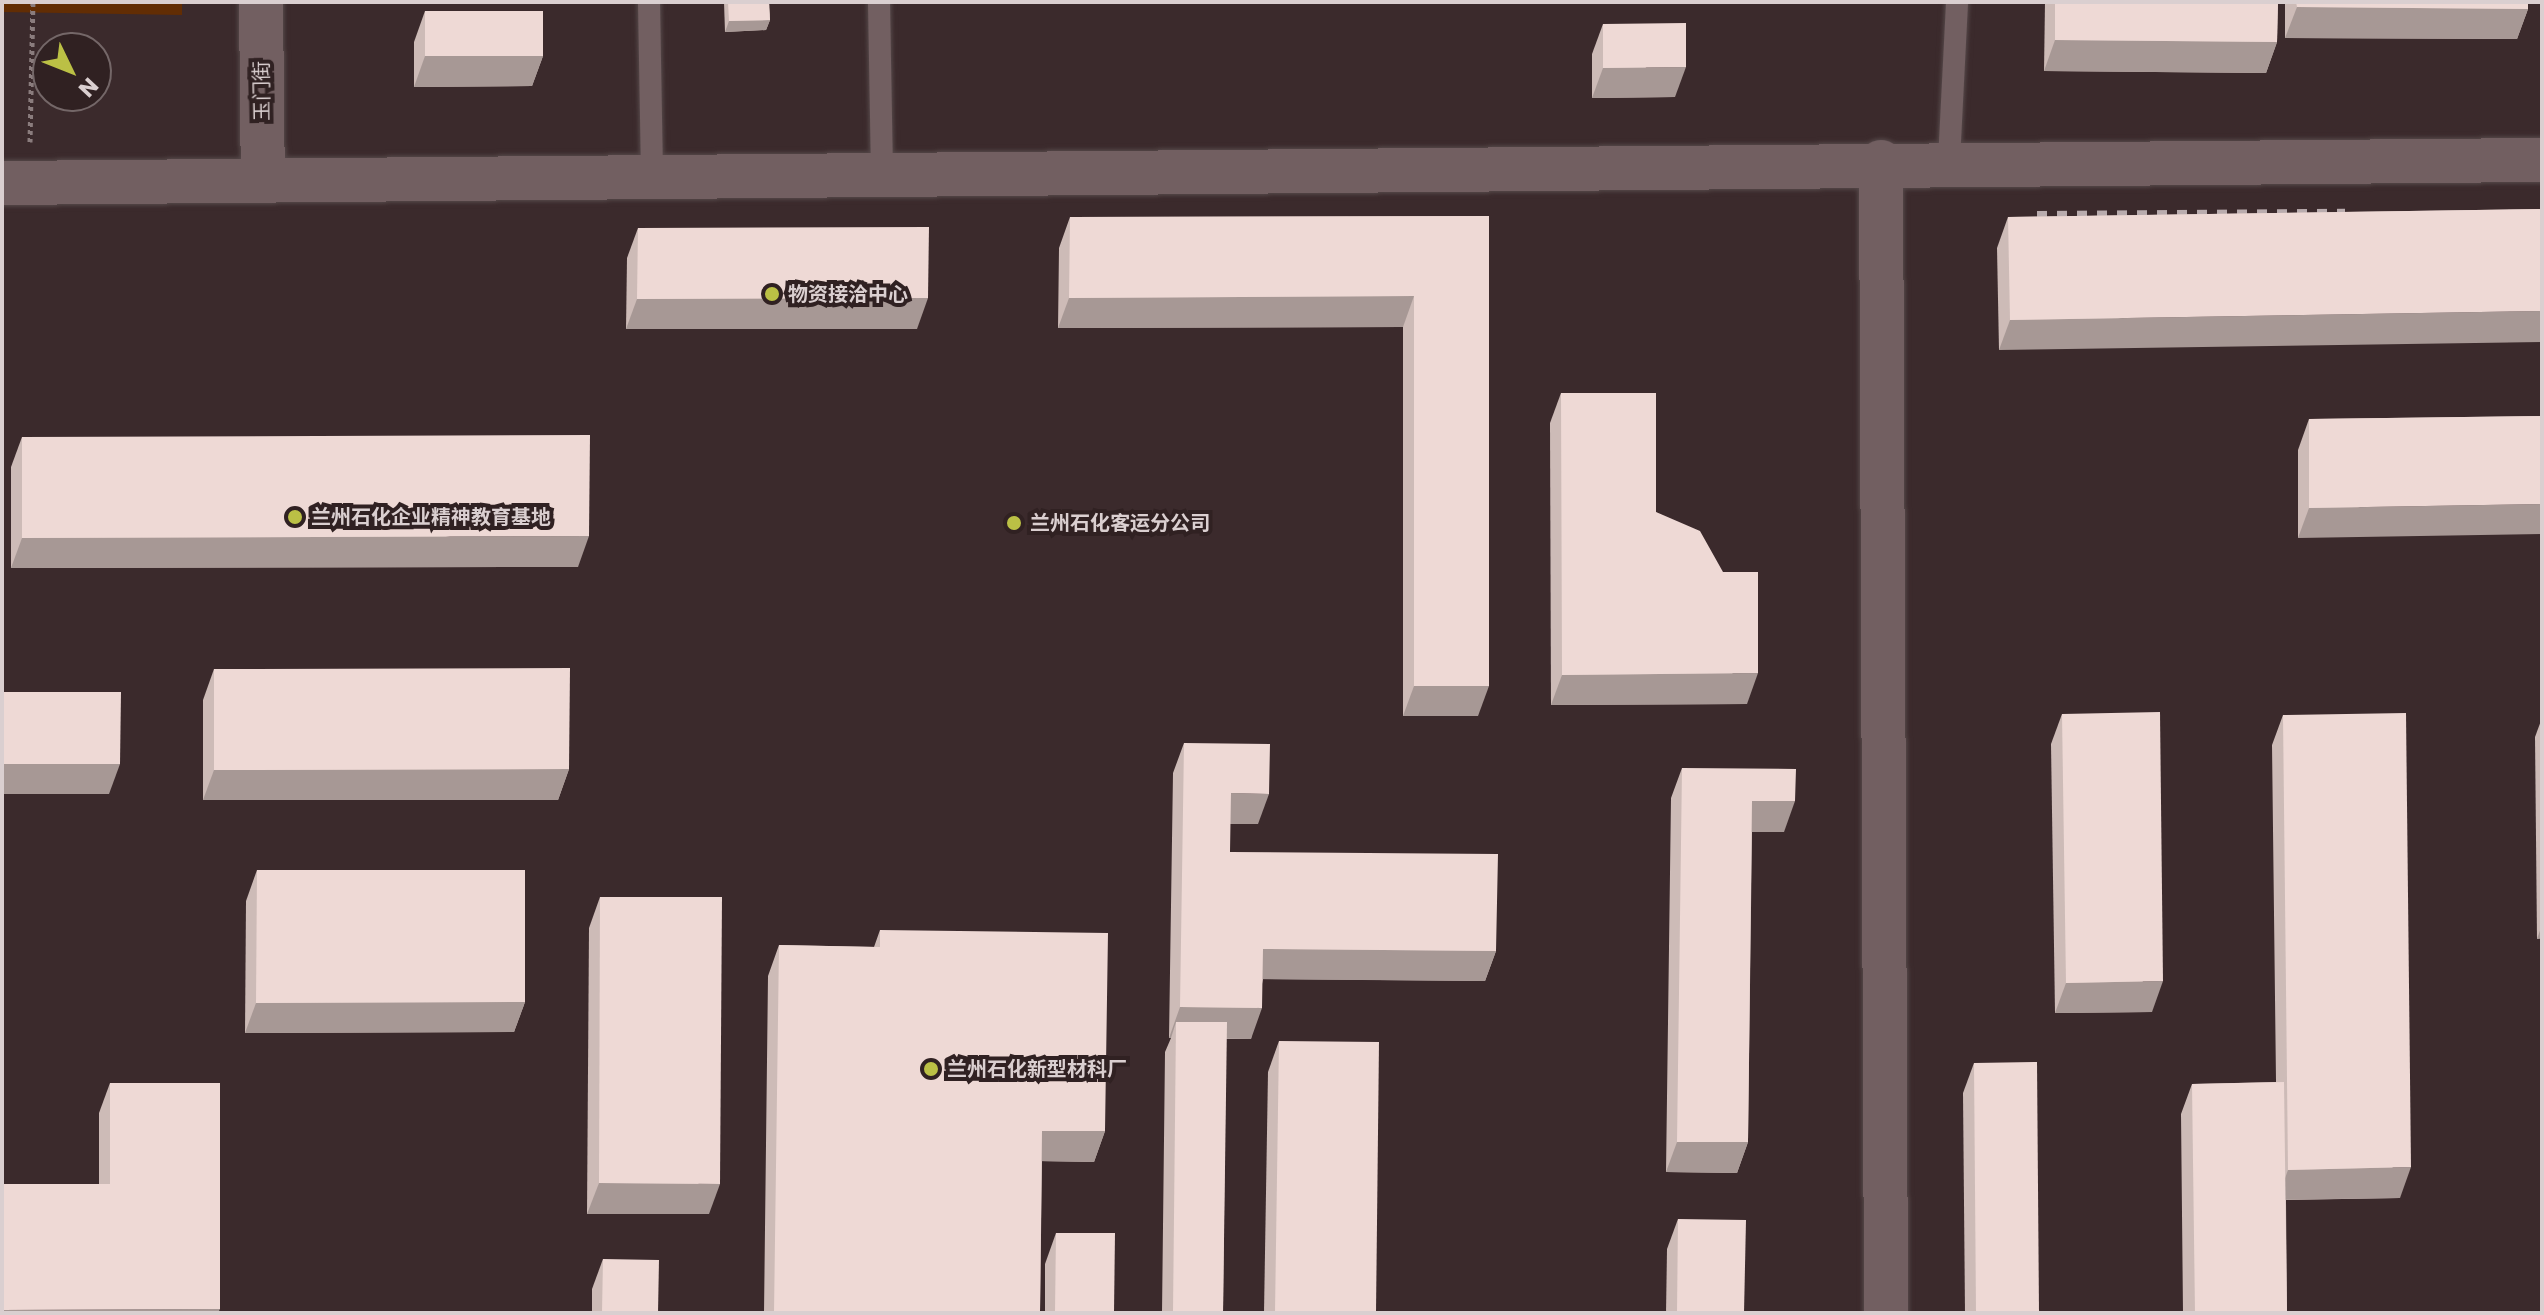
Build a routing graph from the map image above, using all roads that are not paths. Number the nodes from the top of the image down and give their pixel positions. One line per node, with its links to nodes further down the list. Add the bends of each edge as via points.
1 (261, 2): 10 (street, 玉门街)
2 (649, 2): 9 (lane)
3 (879, 2): 8 (lane)
4 (1957, 2): 6 (lane)
5 (2542, 160): 6 (street)
6 (1949, 161): 7 (street)
7 (1881, 162): 8 (street); 12 (street)
8 (882, 171): 9 (street)
9 (652, 174): 10 (street)
10 (263, 180): 11 (street)
11 (16, 183)
12 (1886, 1313)

